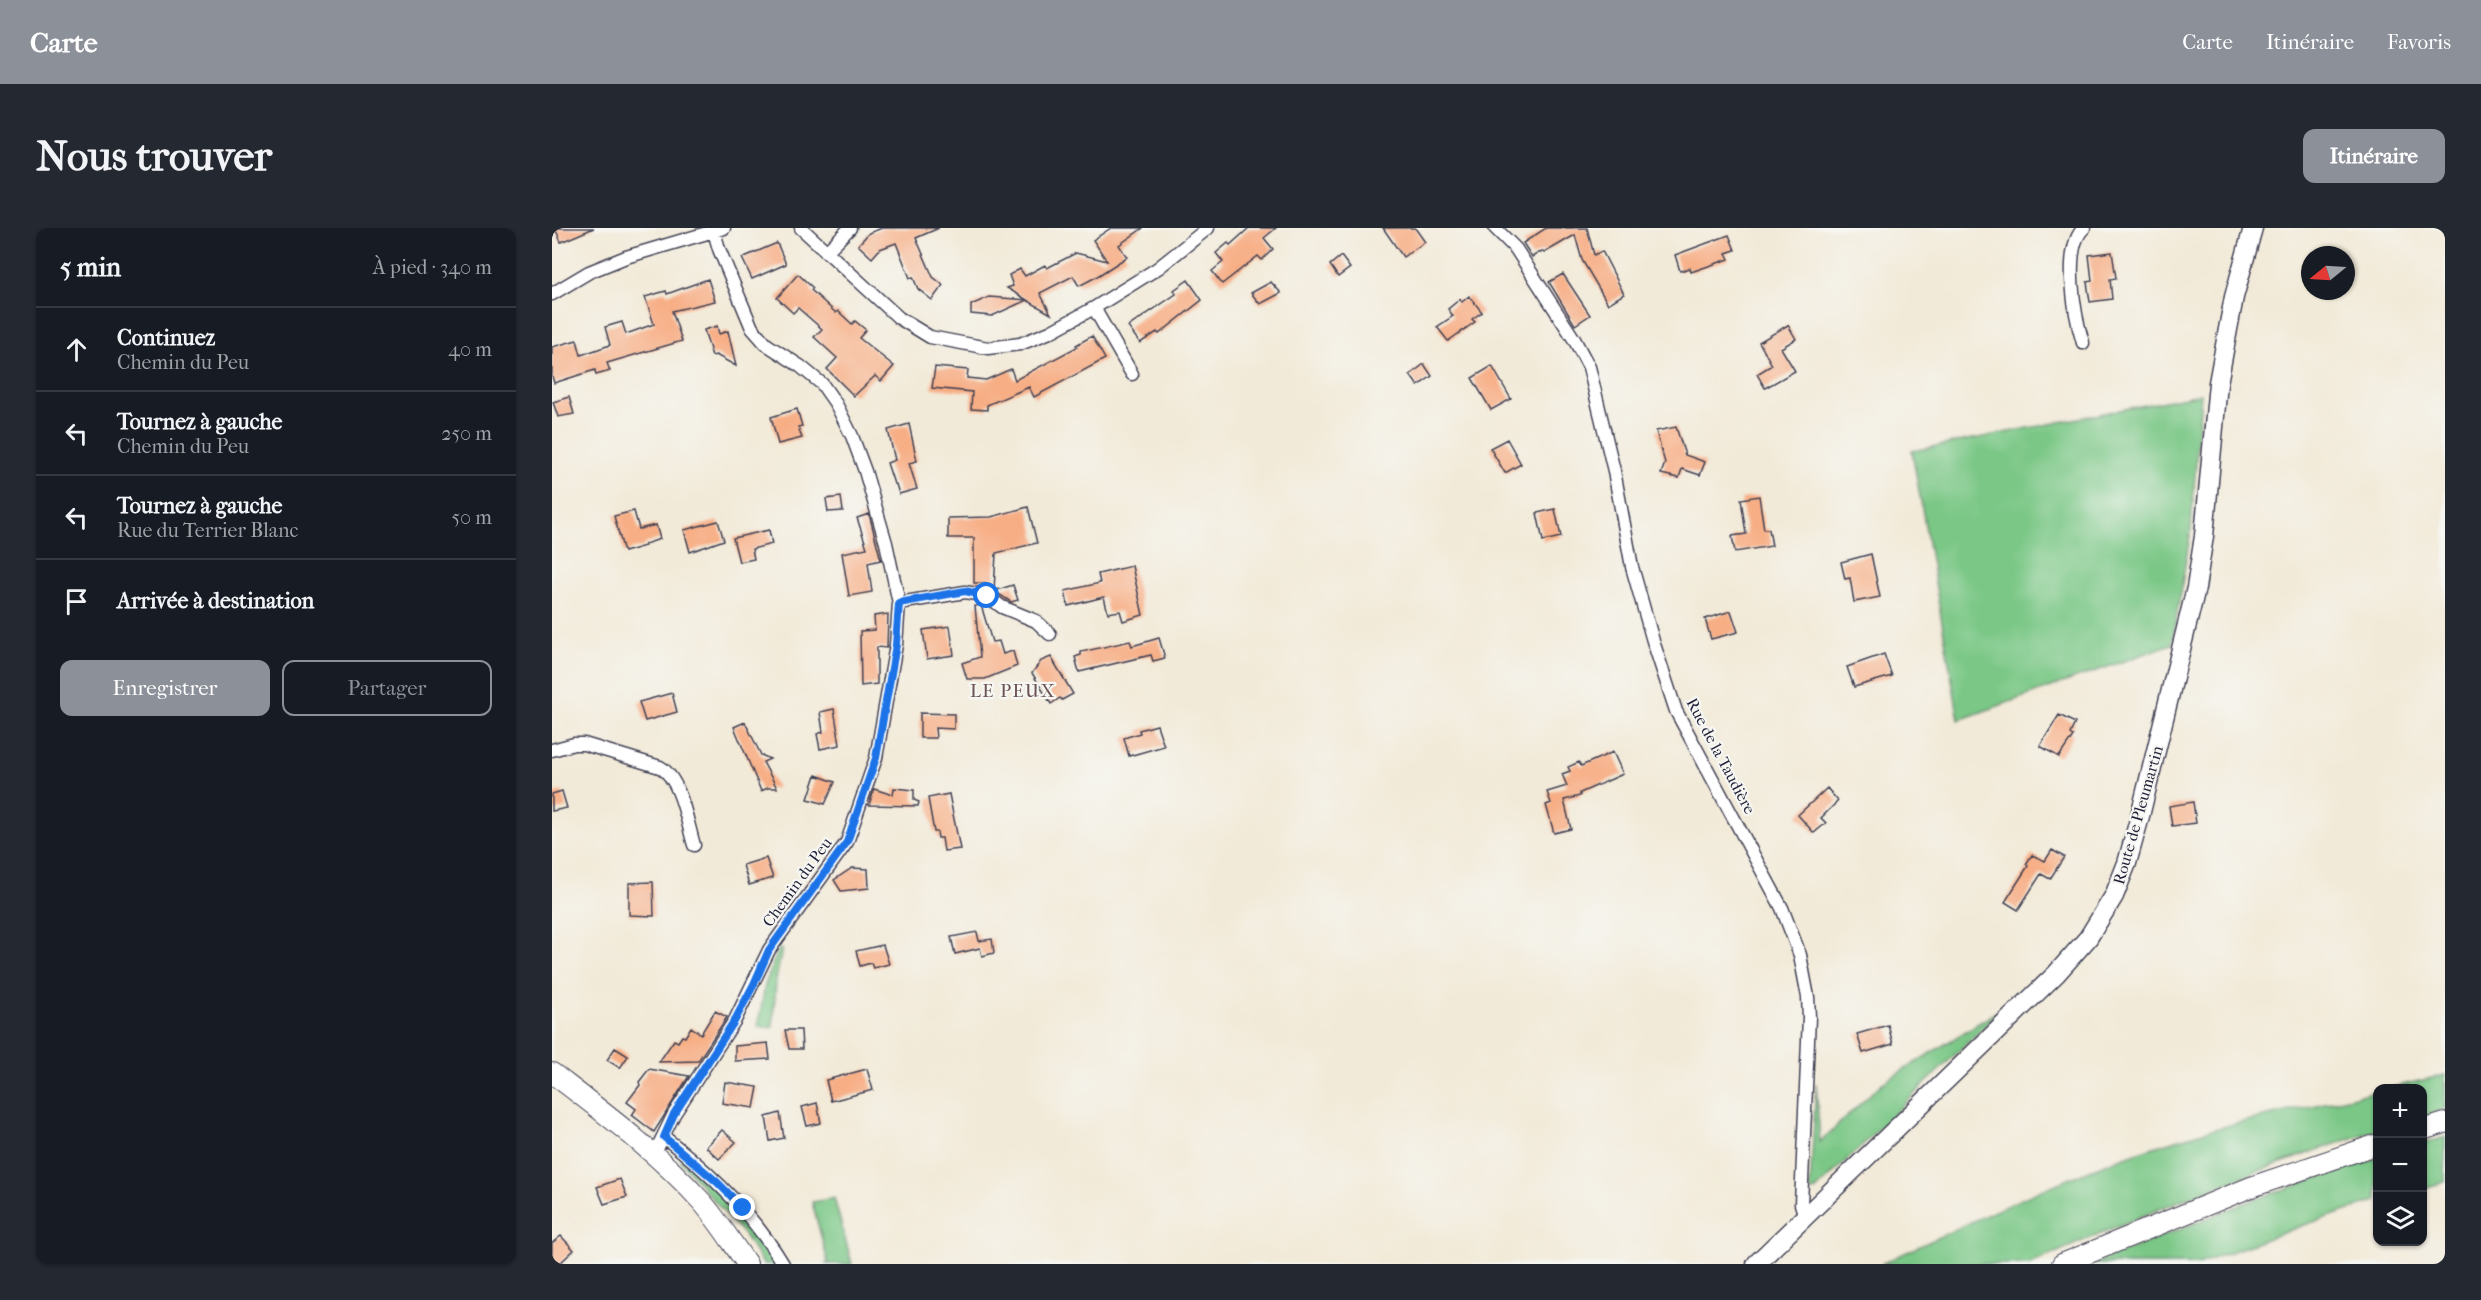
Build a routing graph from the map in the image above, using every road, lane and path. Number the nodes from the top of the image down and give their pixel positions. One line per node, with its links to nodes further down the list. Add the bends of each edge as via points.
1 (801, 228): 8 (street)
2 (850, 228): 8 (street)
3 (1208, 228): 10 (street, via 1158,268)
4 (1495, 228): 23 (street, Rue de la Taudière, via 1516,249 1589,367 1632,567 1676,711 1770,882 1800,955 1809,1017 1801,1204)
5 (2084, 228): 11 (street, via 2073,245 2072,264 2077,324)
6 (2253, 228): 23 (main road, Route de Pleumartin, via 2219,372 2196,588 2139,820 2114,897 2088,938 2056,974)
7 (717, 229): 9 (street, via 616,261); 13 (street, Chemin du Peu, via 752,328 766,344 822,384 852,436 866,471)
8 (826, 252): 10 (street, via 900,318 930,337 954,343 988,348 1020,344)
9 (552, 294)
10 (1094, 309): 12 (street)
11 (2083, 343)
12 (1132, 374)
13 (899, 603): 14 (street, via 965,591 987,596 1036,621); 20 (street, Chemin du Peu, via 896,645 876,758 847,842 769,950 735,1020 674,1114)
14 (1050, 634)
15 (552, 750): 16 (street, via 584,744 668,772)
16 (694, 845)
17 (552, 1073): 22 (main road)
18 (2445, 1123): 19 (main road)
19 (2427, 1128)
20 (664, 1137): 22 (street, Chemin du Peu); 25 (street, via 743,1208)
21 (2373, 1146): 27 (main road, via 2251,1187)
22 (654, 1155): 24 (main road, via 703,1203)
23 (1804, 1217): 26 (main road, Route de Pleumartin)
24 (747, 1264)
25 (783, 1264)
26 (1756, 1264)
27 (2062, 1264)

